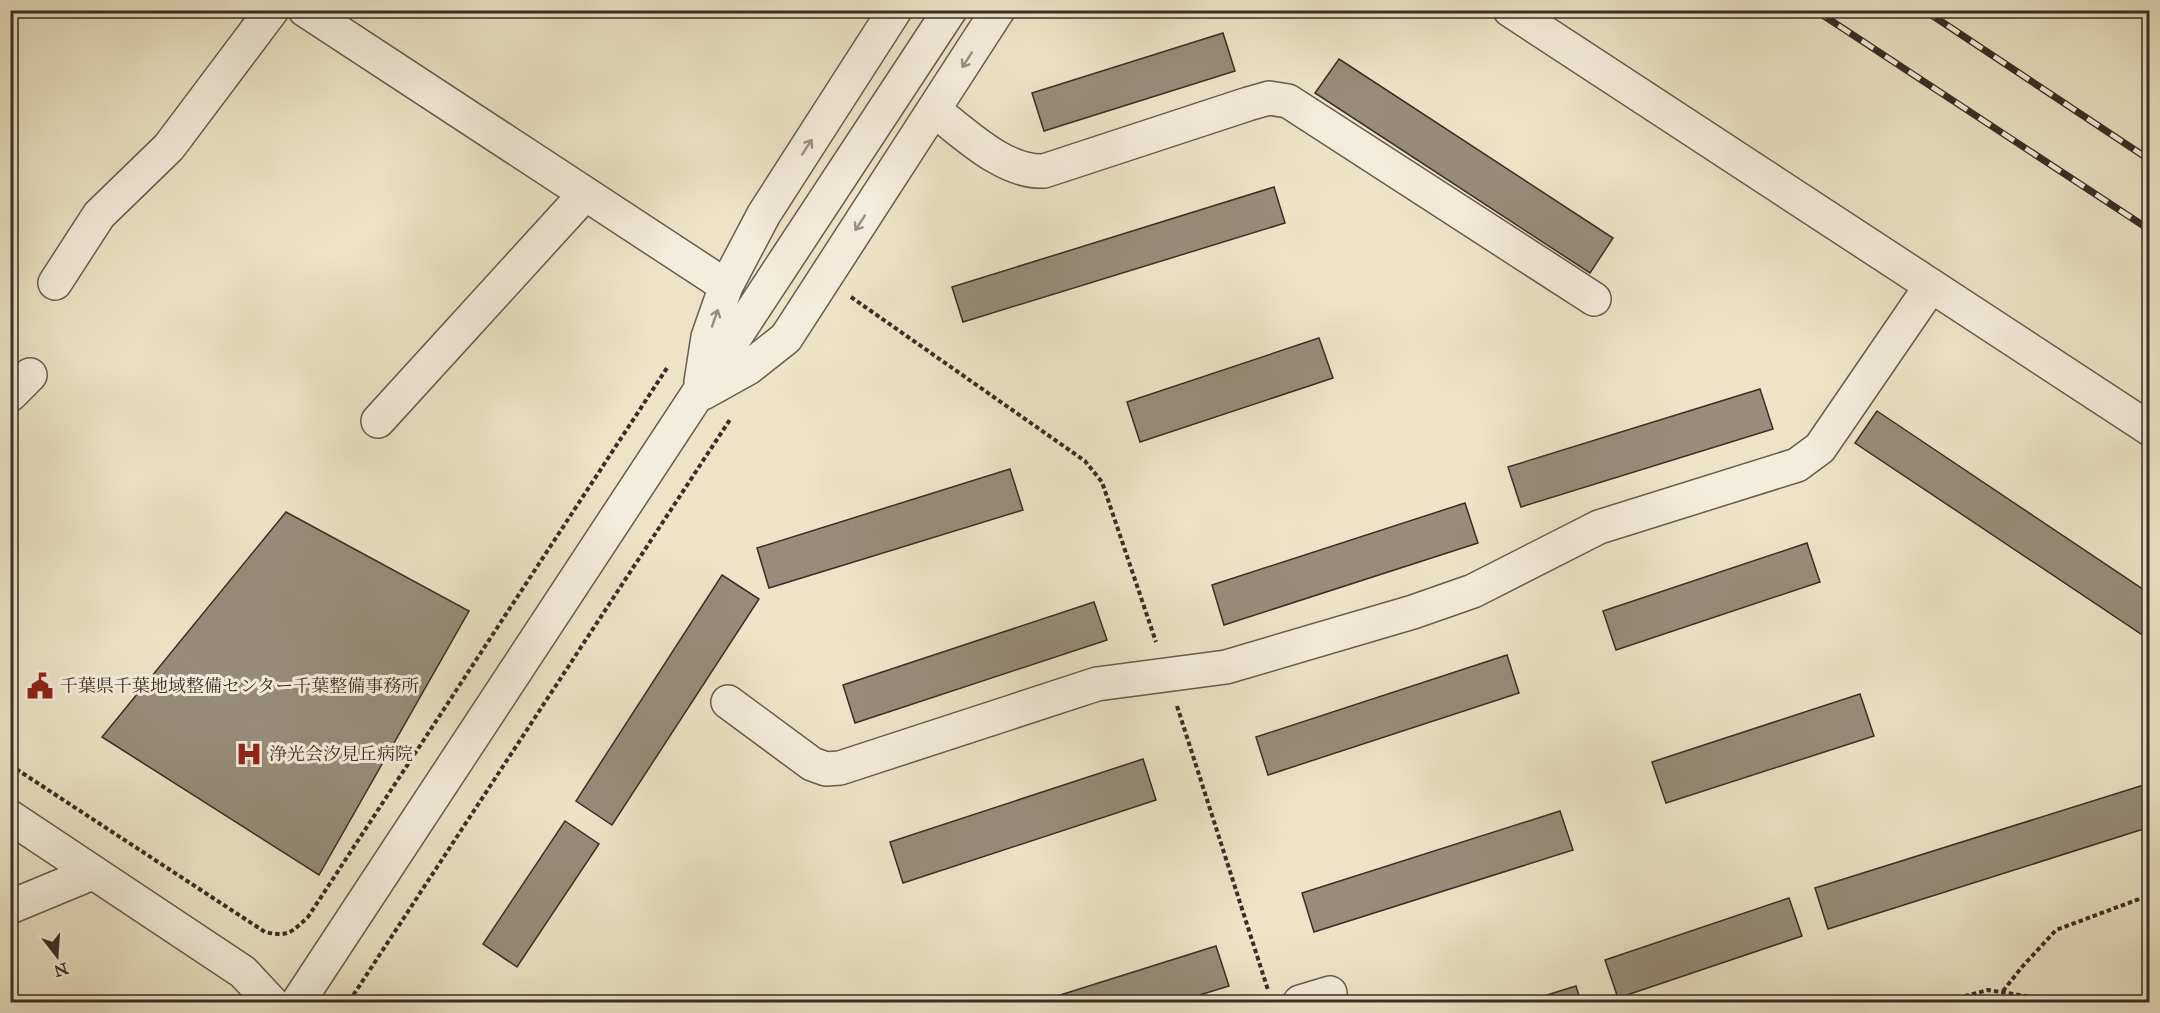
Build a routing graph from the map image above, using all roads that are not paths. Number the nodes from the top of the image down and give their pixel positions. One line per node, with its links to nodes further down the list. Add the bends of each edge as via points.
1 (272, 10): 9 (street, via 169,147 99,215)
2 (305, 10): 8 (street)
3 (895, 10): 10 (street, one-way to 3, via 764,214)
4 (950, 10): 13 (street)
5 (998, 10): 7 (street, one-way to 7)
6 (1510, 10): 11 (street)
7 (934, 110): 12 (street, via 1002,161 1037,172 1269,98 1288,101); 13 (street, one-way to 13, via 786,338 748,368)
8 (585, 194): 10 (street); 14 (street)
9 (55, 283)
10 (726, 286): 13 (street, one-way to 10, via 708,337)
11 (1931, 286): 15 (street); 16 (street, via 1820,448 1797,465 1599,527 1473,591 1413,612 1226,667 1097,684 840,768 812,765)
12 (1594, 299)
13 (699, 396): 21 (street)
14 (378, 421)
15 (2150, 429)
16 (728, 702)
17 (10, 817): 18 (street)
18 (92, 873): 19 (street); 20 (street, via 243,972)
19 (10, 907)
20 (272, 1002)
21 (298, 1002)

